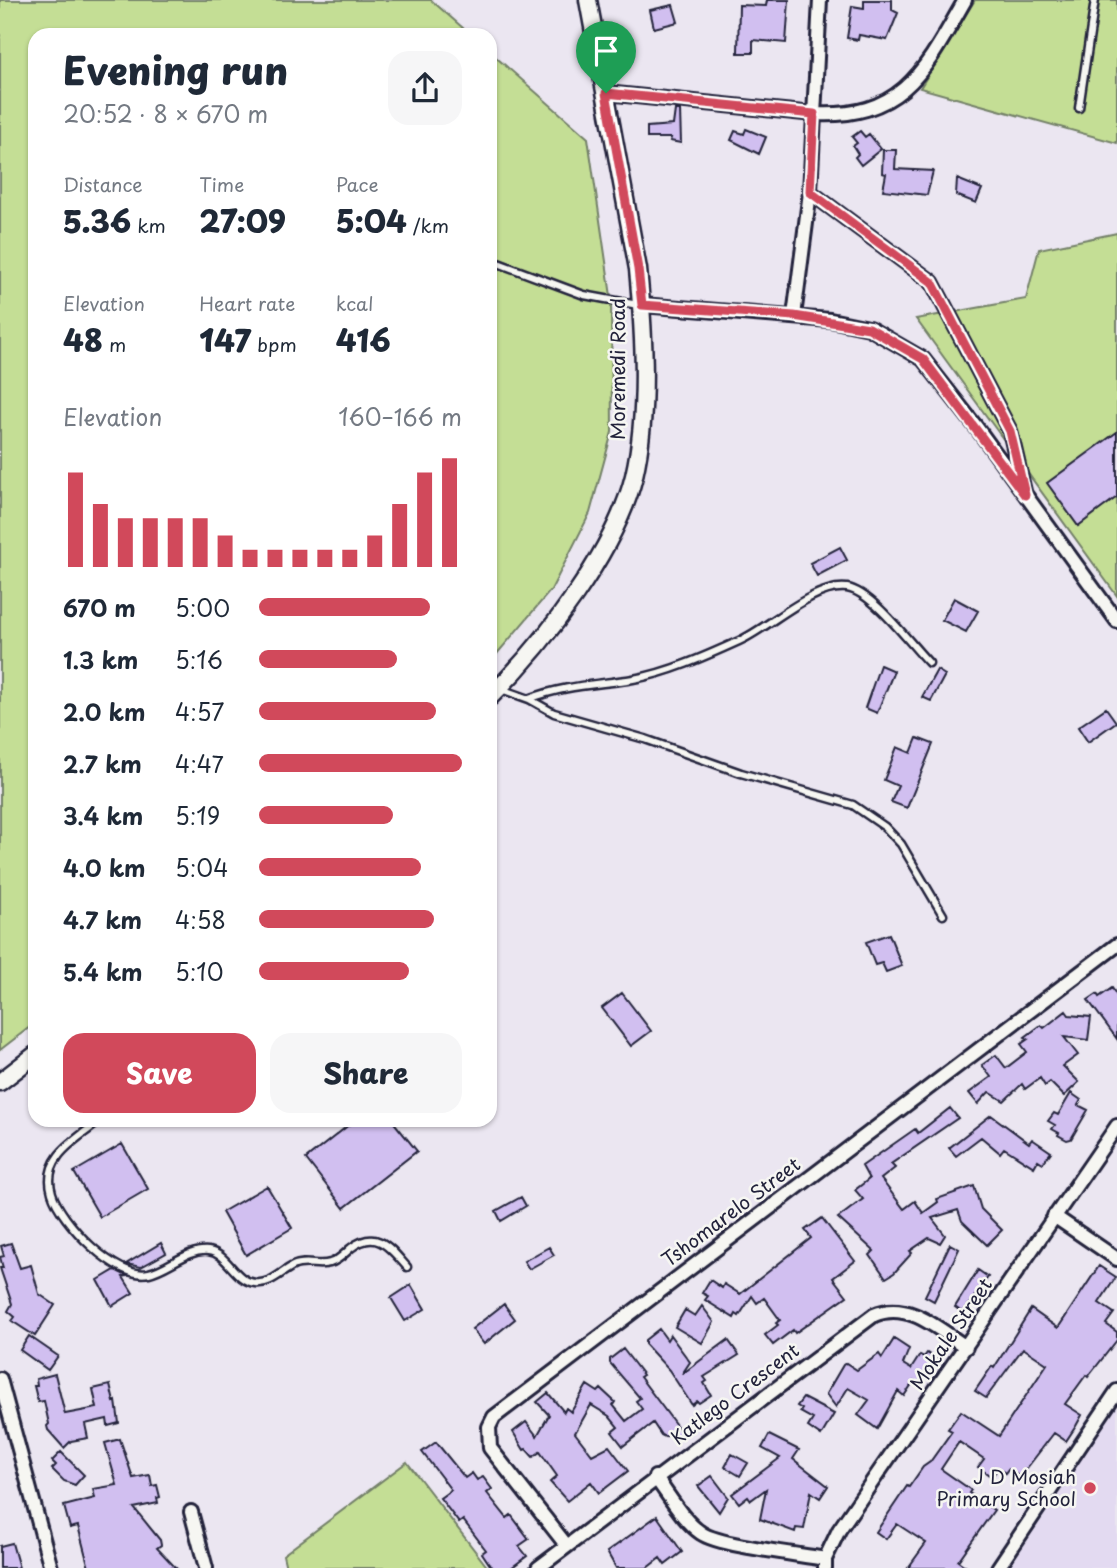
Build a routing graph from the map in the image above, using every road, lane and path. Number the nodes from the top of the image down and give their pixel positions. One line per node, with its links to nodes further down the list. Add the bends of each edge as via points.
1 (589, 0): 5 (street, Moremedi Road)
2 (820, 0): 7 (street)
3 (965, 0): 7 (street, via 927,66 904,90 859,110)
4 (1095, 0): 6 (lane)
5 (606, 93): 7 (street); 10 (street, Moremedi Road)
6 (1079, 108)
7 (814, 114): 8 (street)
8 (810, 192): 11 (street); 12 (street, via 932,282 1010,431)
9 (497, 263): 10 (lane, via 584,295)
10 (642, 305): 11 (street); 15 (street, Moremedi Road, via 642,434 630,487 610,535 570,600)
11 (794, 316): 12 (street, via 869,328 923,359)
12 (1025, 495): 13 (street)
13 (1117, 621)
14 (929, 663): 17 (lane, via 866,597 845,588 811,597 740,640 695,659 635,679 570,685)
15 (497, 688)
16 (497, 693): 17 (lane)
17 (529, 699): 18 (lane, via 554,713 853,805 901,844)
18 (943, 915)
19 (1117, 945): 32 (street, Tshomarelo Street, via 494,1417 489,1427 490,1448)
20 (28, 1060): 21 (street)
21 (0, 1082)
22 (1117, 1126): 24 (street, Mokale Street)
23 (92, 1127): 26 (lane, via 56,1156 50,1171 51,1191 59,1211 87,1242 134,1274 149,1273 207,1251 220,1255 241,1278 256,1283 295,1265 333,1263 359,1242 372,1239 386,1243)
24 (1054, 1216): 25 (street); 27 (street, Mokale Street)
25 (1117, 1259)
26 (407, 1266)
27 (966, 1347): 30 (street, Katlego Crescent, via 912,1313 882,1311); 33 (street, Mokale Street, via 839,1530)
28 (0, 1379): 34 (street)
29 (1117, 1391): 37 (street)
30 (655, 1477): 32 (street, Katlego Crescent); 33 (street, via 702,1534)
31 (191, 1512): 35 (street)
32 (567, 1546): 36 (street, Katlego Crescent)
33 (825, 1564)
34 (51, 1568)
35 (206, 1568)
36 (538, 1568)
37 (998, 1568)

